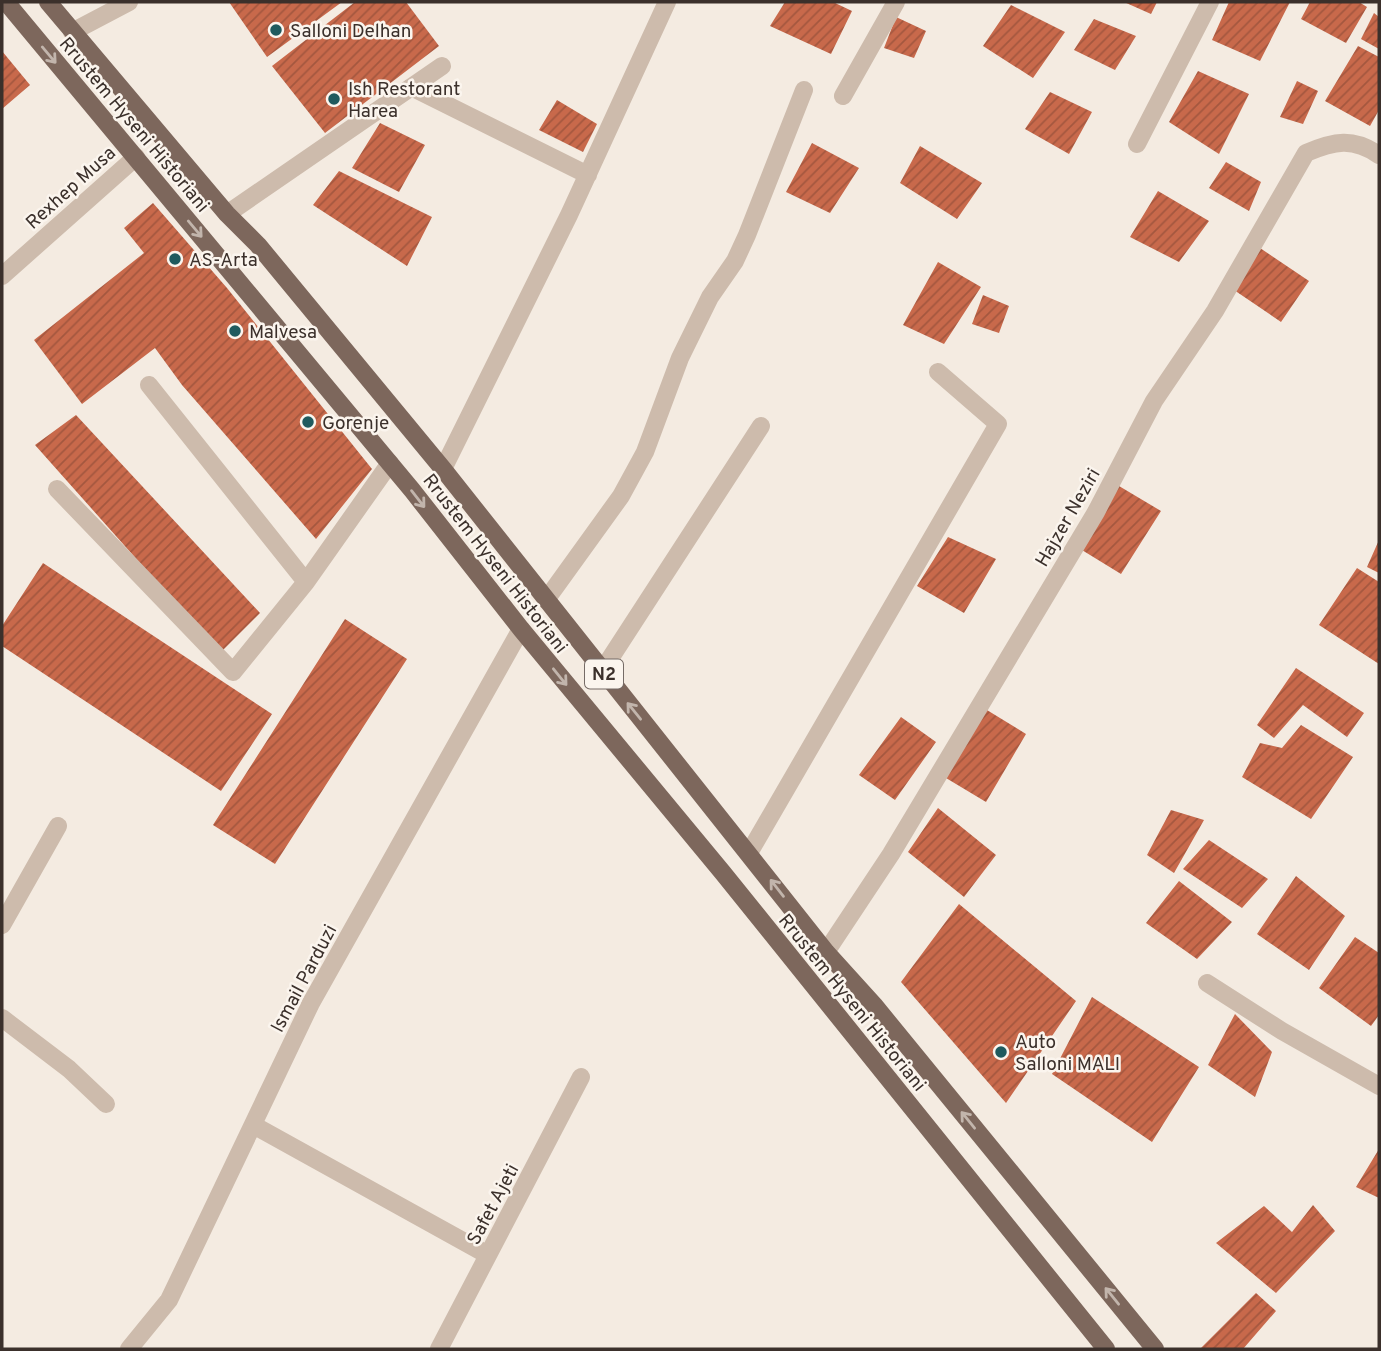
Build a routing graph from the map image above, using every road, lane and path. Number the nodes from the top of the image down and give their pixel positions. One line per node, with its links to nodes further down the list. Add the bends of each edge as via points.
1 (6, 2): 14 (main road, Rrustem Hyseni Historiani / N2, one-way to 14)
2 (48, 2): 7 (main road, Rrustem Hyseni Historiani / N2)
3 (129, 2): 7 (street)
4 (667, 2): 15 (street)
5 (896, 2): 11 (street)
6 (1210, 2): 12 (street)
7 (72, 32): 16 (main road, Rrustem Hyseni Historiani / N2)
8 (442, 66): 9 (street)
9 (411, 87): 15 (street); 16 (street)
10 (804, 90): 25 (street, via 747,235 680,358 645,452 621,496)
11 (842, 96)
12 (1137, 144)
13 (1372, 150): 31 (street, Hajzer Neziri, via 1333,142 1307,153 1215,310 1154,401 1096,512 891,854)
14 (136, 157): 17 (street, Rexhep Musa); 21 (main road, Rrustem Hyseni Historiani / N2, one-way to 21)
15 (588, 175): 22 (street)
16 (228, 214): 22 (main road, Rrustem Hyseni Historiani / N2)
17 (2, 276)
18 (938, 372): 29 (street, via 998,424)
19 (149, 385): 24 (street)
20 (761, 426): 27 (street)
21 (390, 463): 24 (street); 26 (main road, Rrustem Hyseni Historiani / N2, one-way to 26)
22 (443, 469): 25 (main road, Rrustem Hyseni Historiani / N2)
23 (57, 489): 24 (street, via 233,672)
24 (306, 582)
25 (546, 600): 27 (main road, Rrustem Hyseni Historiani / N2)
26 (521, 629): 37 (street, Ismail Parduzi, via 311,1003); 41 (main road, Rrustem Hyseni Historiani / N2, one-way to 41)
27 (602, 671): 29 (main road, Rrustem Hyseni Historiani / N2, one-way to 27)
28 (58, 826): 30 (street)
29 (749, 853): 31 (main road, Rrustem Hyseni Historiani / N2, one-way to 29)
30 (2, 925)
31 (827, 952): 42 (main road, Rrustem Hyseni Historiani / N2, one-way to 31)
32 (1207, 983): 35 (street)
33 (2, 1018): 36 (street)
34 (581, 1077): 38 (street, Safet Ajeti)
35 (1379, 1086)
36 (106, 1104)
37 (253, 1125): 38 (street); 39 (street, Ismail Parduzi, via 169,1300)
38 (488, 1255): 40 (street, Safet Ajeti)
39 (129, 1349)
40 (439, 1349)
41 (1106, 1349)
42 (1155, 1349)

